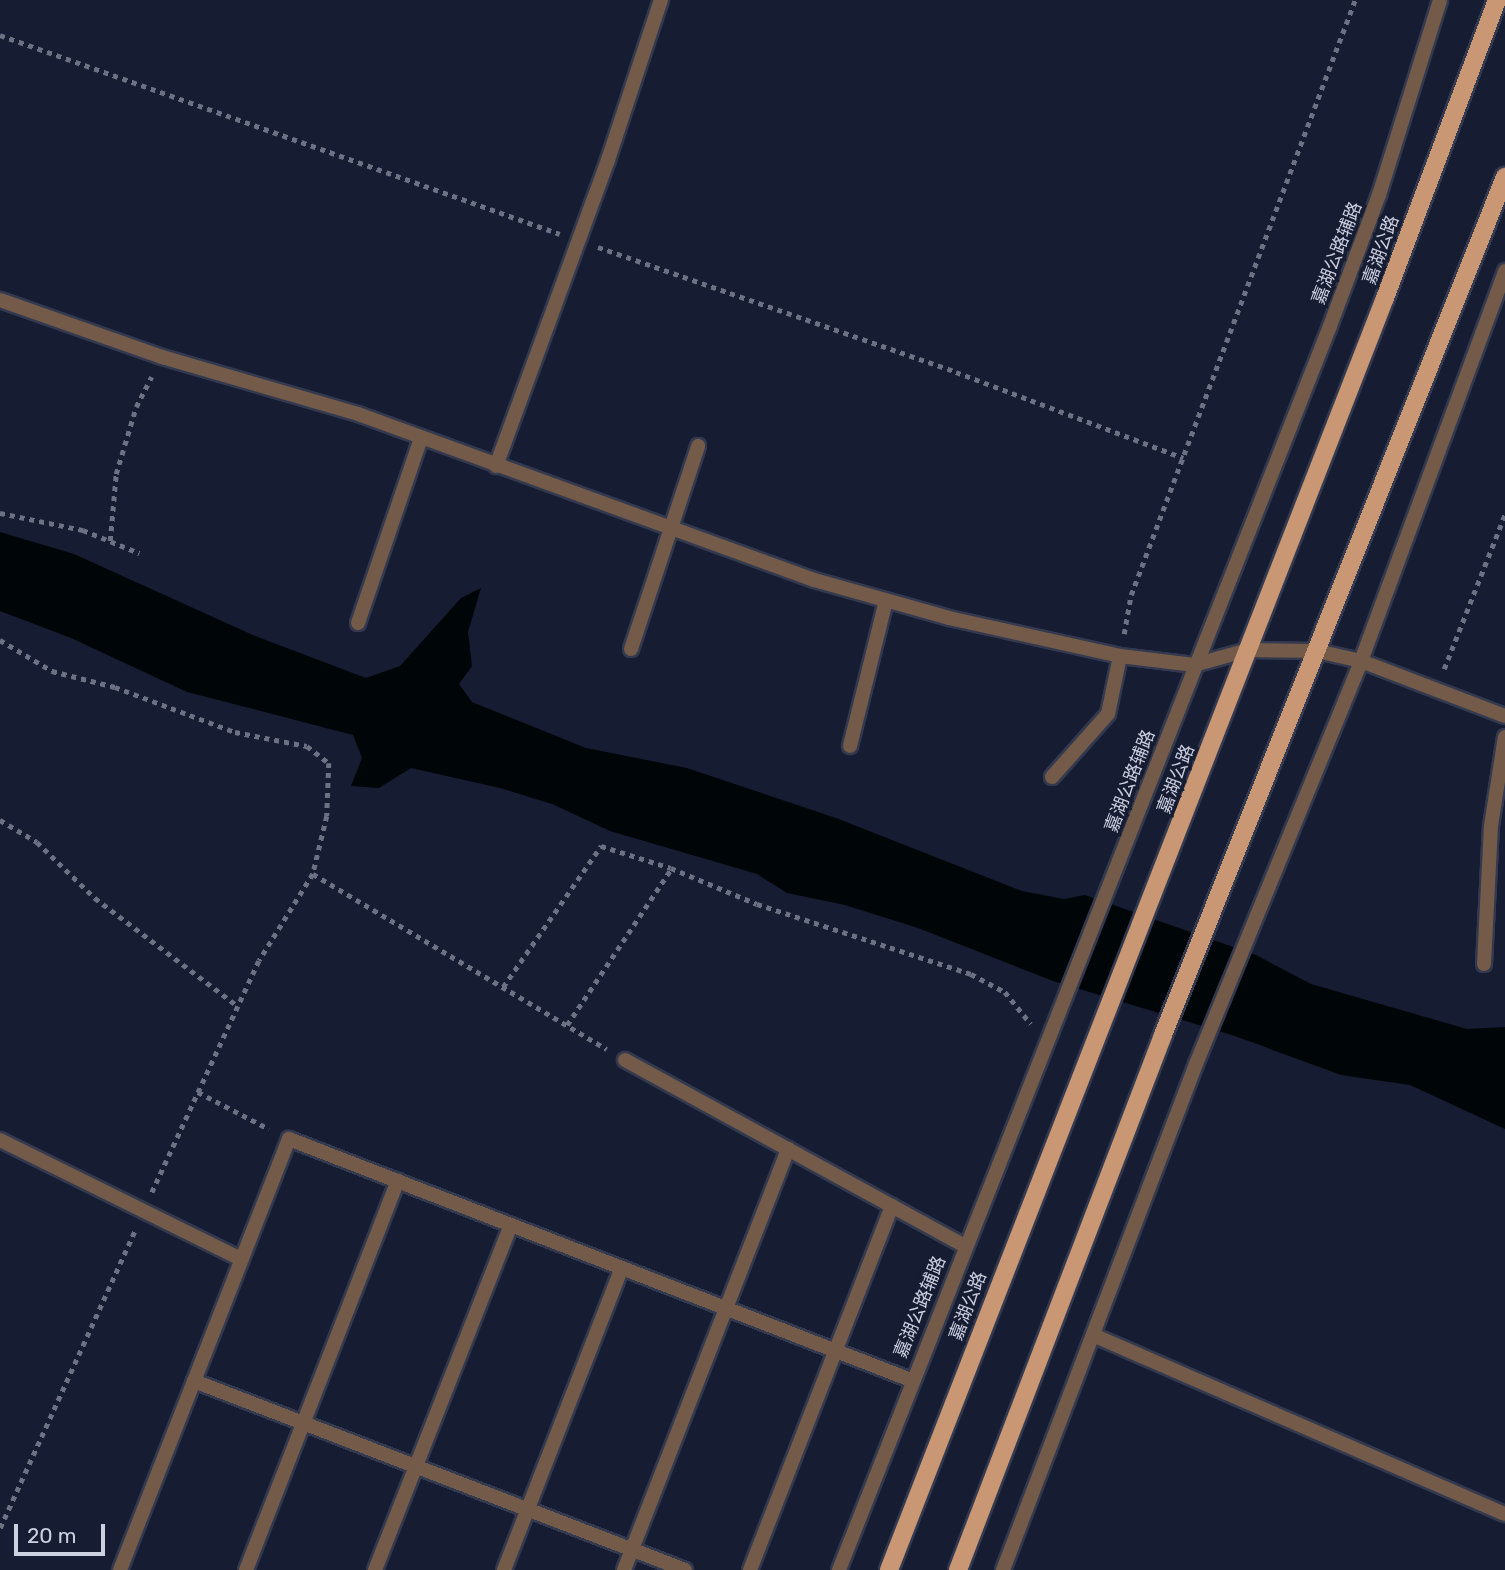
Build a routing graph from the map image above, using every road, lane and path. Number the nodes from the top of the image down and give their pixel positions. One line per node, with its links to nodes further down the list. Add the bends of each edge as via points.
1 (661, 0): 11 (street)
2 (1355, 0): 23 (path, via 1131,595)
3 (1440, 0): 25 (street, 嘉湖公路辅路, via 1380,195)
4 (1497, 0): 21 (main road, 嘉湖公路)
5 (1505, 177): 22 (main road)
6 (1505, 271): 24 (street)
7 (0, 300): 8 (street)
8 (162, 357): 9 (street, via 358,414); 15 (path, via 136,407 116,474)
9 (421, 438): 11 (street); 18 (street)
10 (698, 446): 14 (street)
11 (496, 466): 14 (street)
12 (0, 513): 15 (path, via 83,530)
13 (1505, 514): 26 (path)
14 (671, 528): 17 (street, via 814,580); 20 (street)
15 (110, 541): 16 (path)
16 (139, 553)
17 (886, 600): 23 (street); 29 (street)
18 (358, 622)
19 (0, 640): 33 (path, via 52,671 115,687 235,732 307,747 329,763 327,816)
20 (631, 649)
21 (1248, 650): 22 (street); 25 (street); 70 (main road, 嘉湖公路)
22 (1317, 651): 24 (street); 71 (main road, via 1163,1035)
23 (1120, 656): 25 (street); 30 (street, via 1108,714)
24 (1361, 661): 26 (street); 52 (street, via 1196,1064)
25 (1194, 665): 38 (street, 嘉湖公路辅路)
26 (1436, 690): 27 (street)
27 (1505, 716)
28 (1505, 737): 34 (street, via 1490,826)
29 (849, 746)
30 (1052, 777)
31 (0, 820): 36 (path, via 37,842 95,898)
32 (671, 869): 35 (path, via 601,846); 37 (path); 38 (path, via 757,904 971,974 1004,992)
33 (313, 874): 35 (path); 36 (path, via 259,961)
34 (1484, 964)
35 (503, 987): 37 (path)
36 (238, 1006): 40 (path)
37 (567, 1025): 39 (path)
38 (1048, 1043): 48 (street, 嘉湖公路辅路)
39 (625, 1060): 43 (street)
40 (198, 1092): 41 (path); 46 (path)
41 (289, 1139): 44 (street); 49 (street)
42 (0, 1140): 46 (street)
43 (788, 1149): 45 (street); 51 (street)
44 (398, 1181): 47 (street); 56 (street)
45 (891, 1206): 48 (street); 53 (street)
46 (144, 1211): 49 (street); 60 (path)
47 (511, 1225): 50 (street); 57 (street)
48 (966, 1247): 54 (street, 嘉湖公路辅路)
49 (242, 1259): 55 (street)
50 (622, 1268): 51 (street); 58 (street)
51 (726, 1308): 53 (street); 61 (street)
52 (1093, 1335): 59 (street); 72 (street)
53 (835, 1351): 54 (street); 68 (street)
54 (911, 1380): 69 (street, 嘉湖公路辅路)
55 (194, 1381): 56 (street); 62 (street)
56 (303, 1423): 57 (street); 63 (street)
57 (416, 1466): 58 (street); 64 (street)
58 (528, 1509): 61 (street); 65 (street)
59 (1505, 1514)
60 (0, 1528)
61 (632, 1550): 66 (street); 67 (street)
62 (120, 1570)
63 (246, 1570)
64 (375, 1570)
65 (504, 1570)
66 (624, 1570)
67 (685, 1570)
68 (750, 1570)
69 (839, 1570)
70 (889, 1570)
71 (958, 1570)
72 (1003, 1570)

